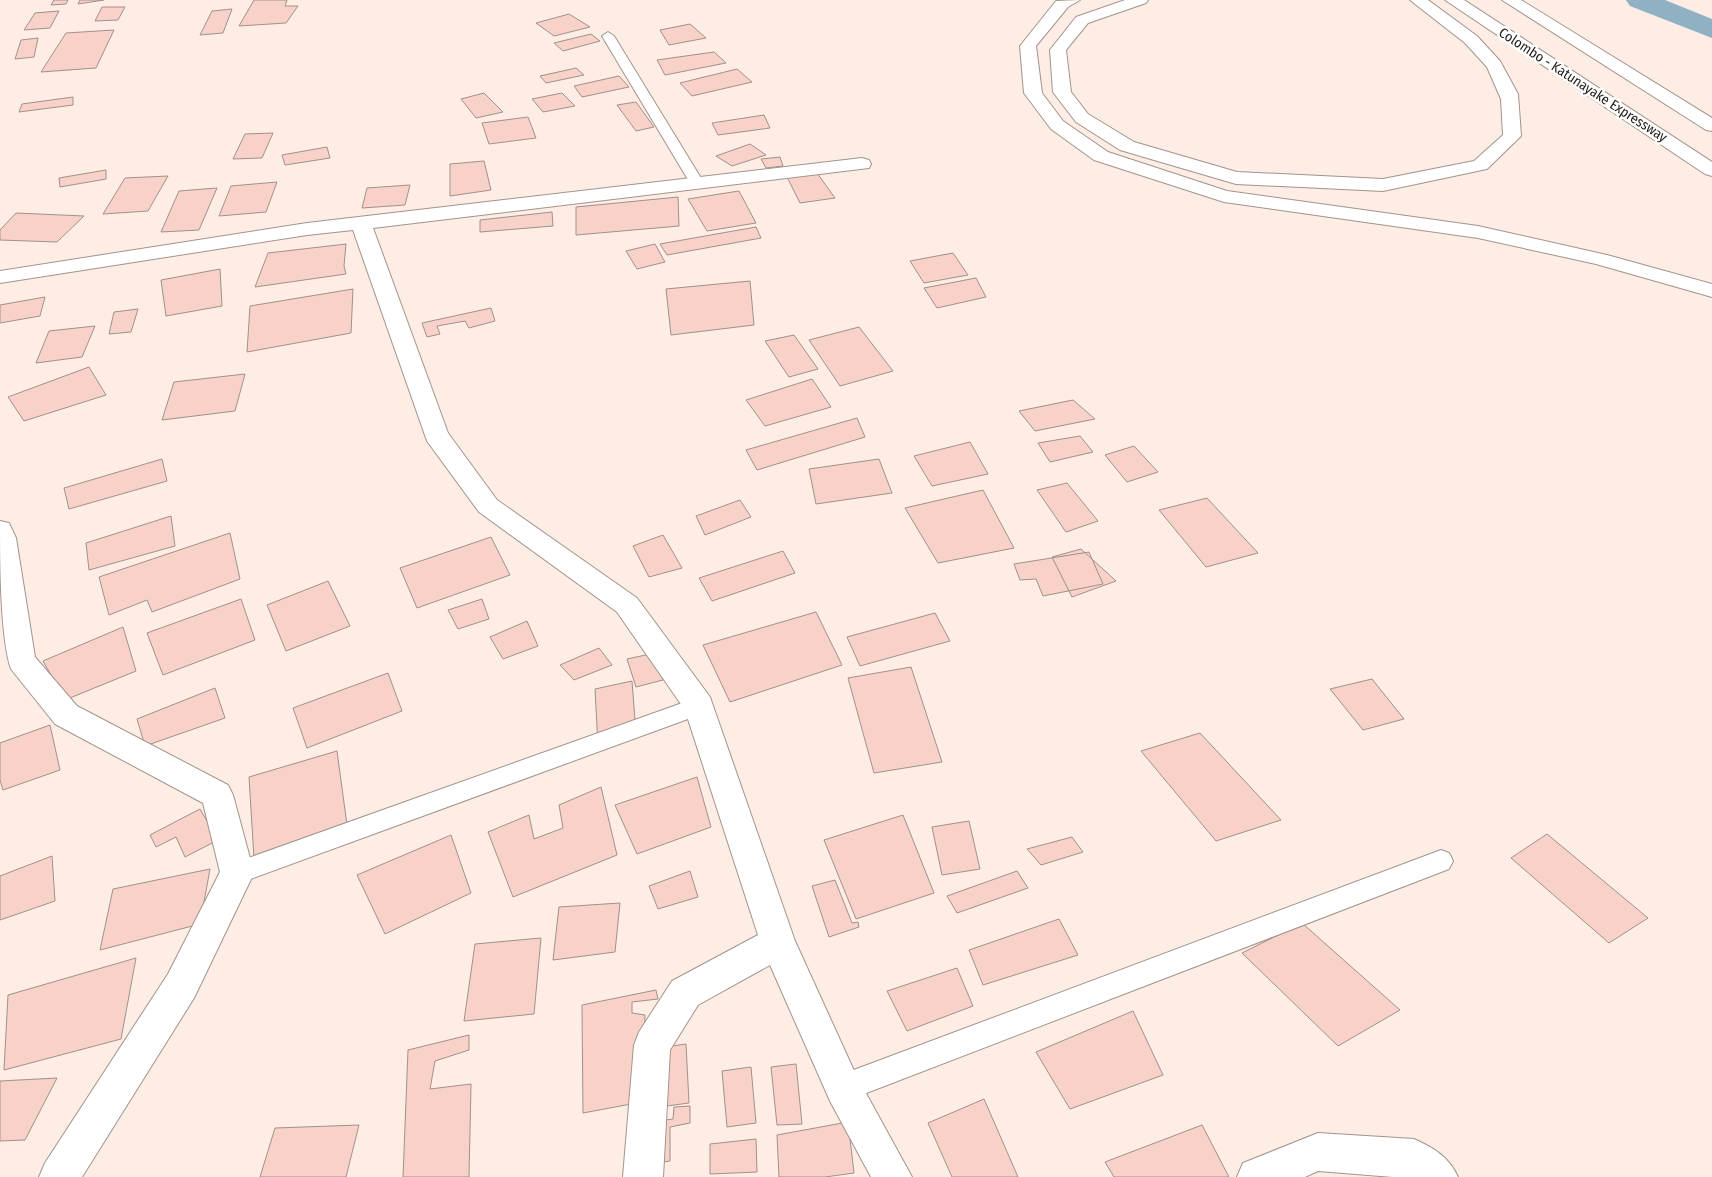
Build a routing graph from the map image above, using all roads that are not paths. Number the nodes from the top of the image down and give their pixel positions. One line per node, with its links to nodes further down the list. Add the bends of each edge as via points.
1 (1072, 0): 13 (main road, via 1062,4 1028,46 1033,93 1057,125 1101,156 1224,196 1478,232 1600,259)
2 (1140, 0): 3 (main road, via 1082,20 1058,50 1062,92 1082,118 1127,146 1236,178 1383,185 1480,165 1512,136 1509,94 1491,59)
3 (1418, 0)
4 (1453, 0): 9 (main road, Colombo - Katunayake Expressway)
5 (1510, 0): 7 (main road, Colombo - Katunayake Expressway)
6 (608, 36): 10 (lane)
7 (1712, 126)
8 (862, 164): 10 (main road)
9 (1712, 170)
10 (697, 183): 11 (main road)
11 (362, 223): 12 (main road); 15 (main road, via 436,435 488,506 627,605)
12 (0, 277)
13 (1712, 291)
14 (0, 530): 17 (main road, via 21,661 66,715 217,795)
15 (699, 706): 17 (lane); 18 (main road)
16 (1441, 861): 19 (lane)
17 (237, 873): 20 (main road, via 181,986)
18 (778, 943): 19 (main road); 21 (main road, via 684,993 652,1046)
19 (843, 1088): 22 (main road)
20 (59, 1177)
21 (643, 1177)
22 (892, 1177)
23 (1257, 1177): 24 (main road, via 1318,1152 1414,1159)
24 (1438, 1177)

